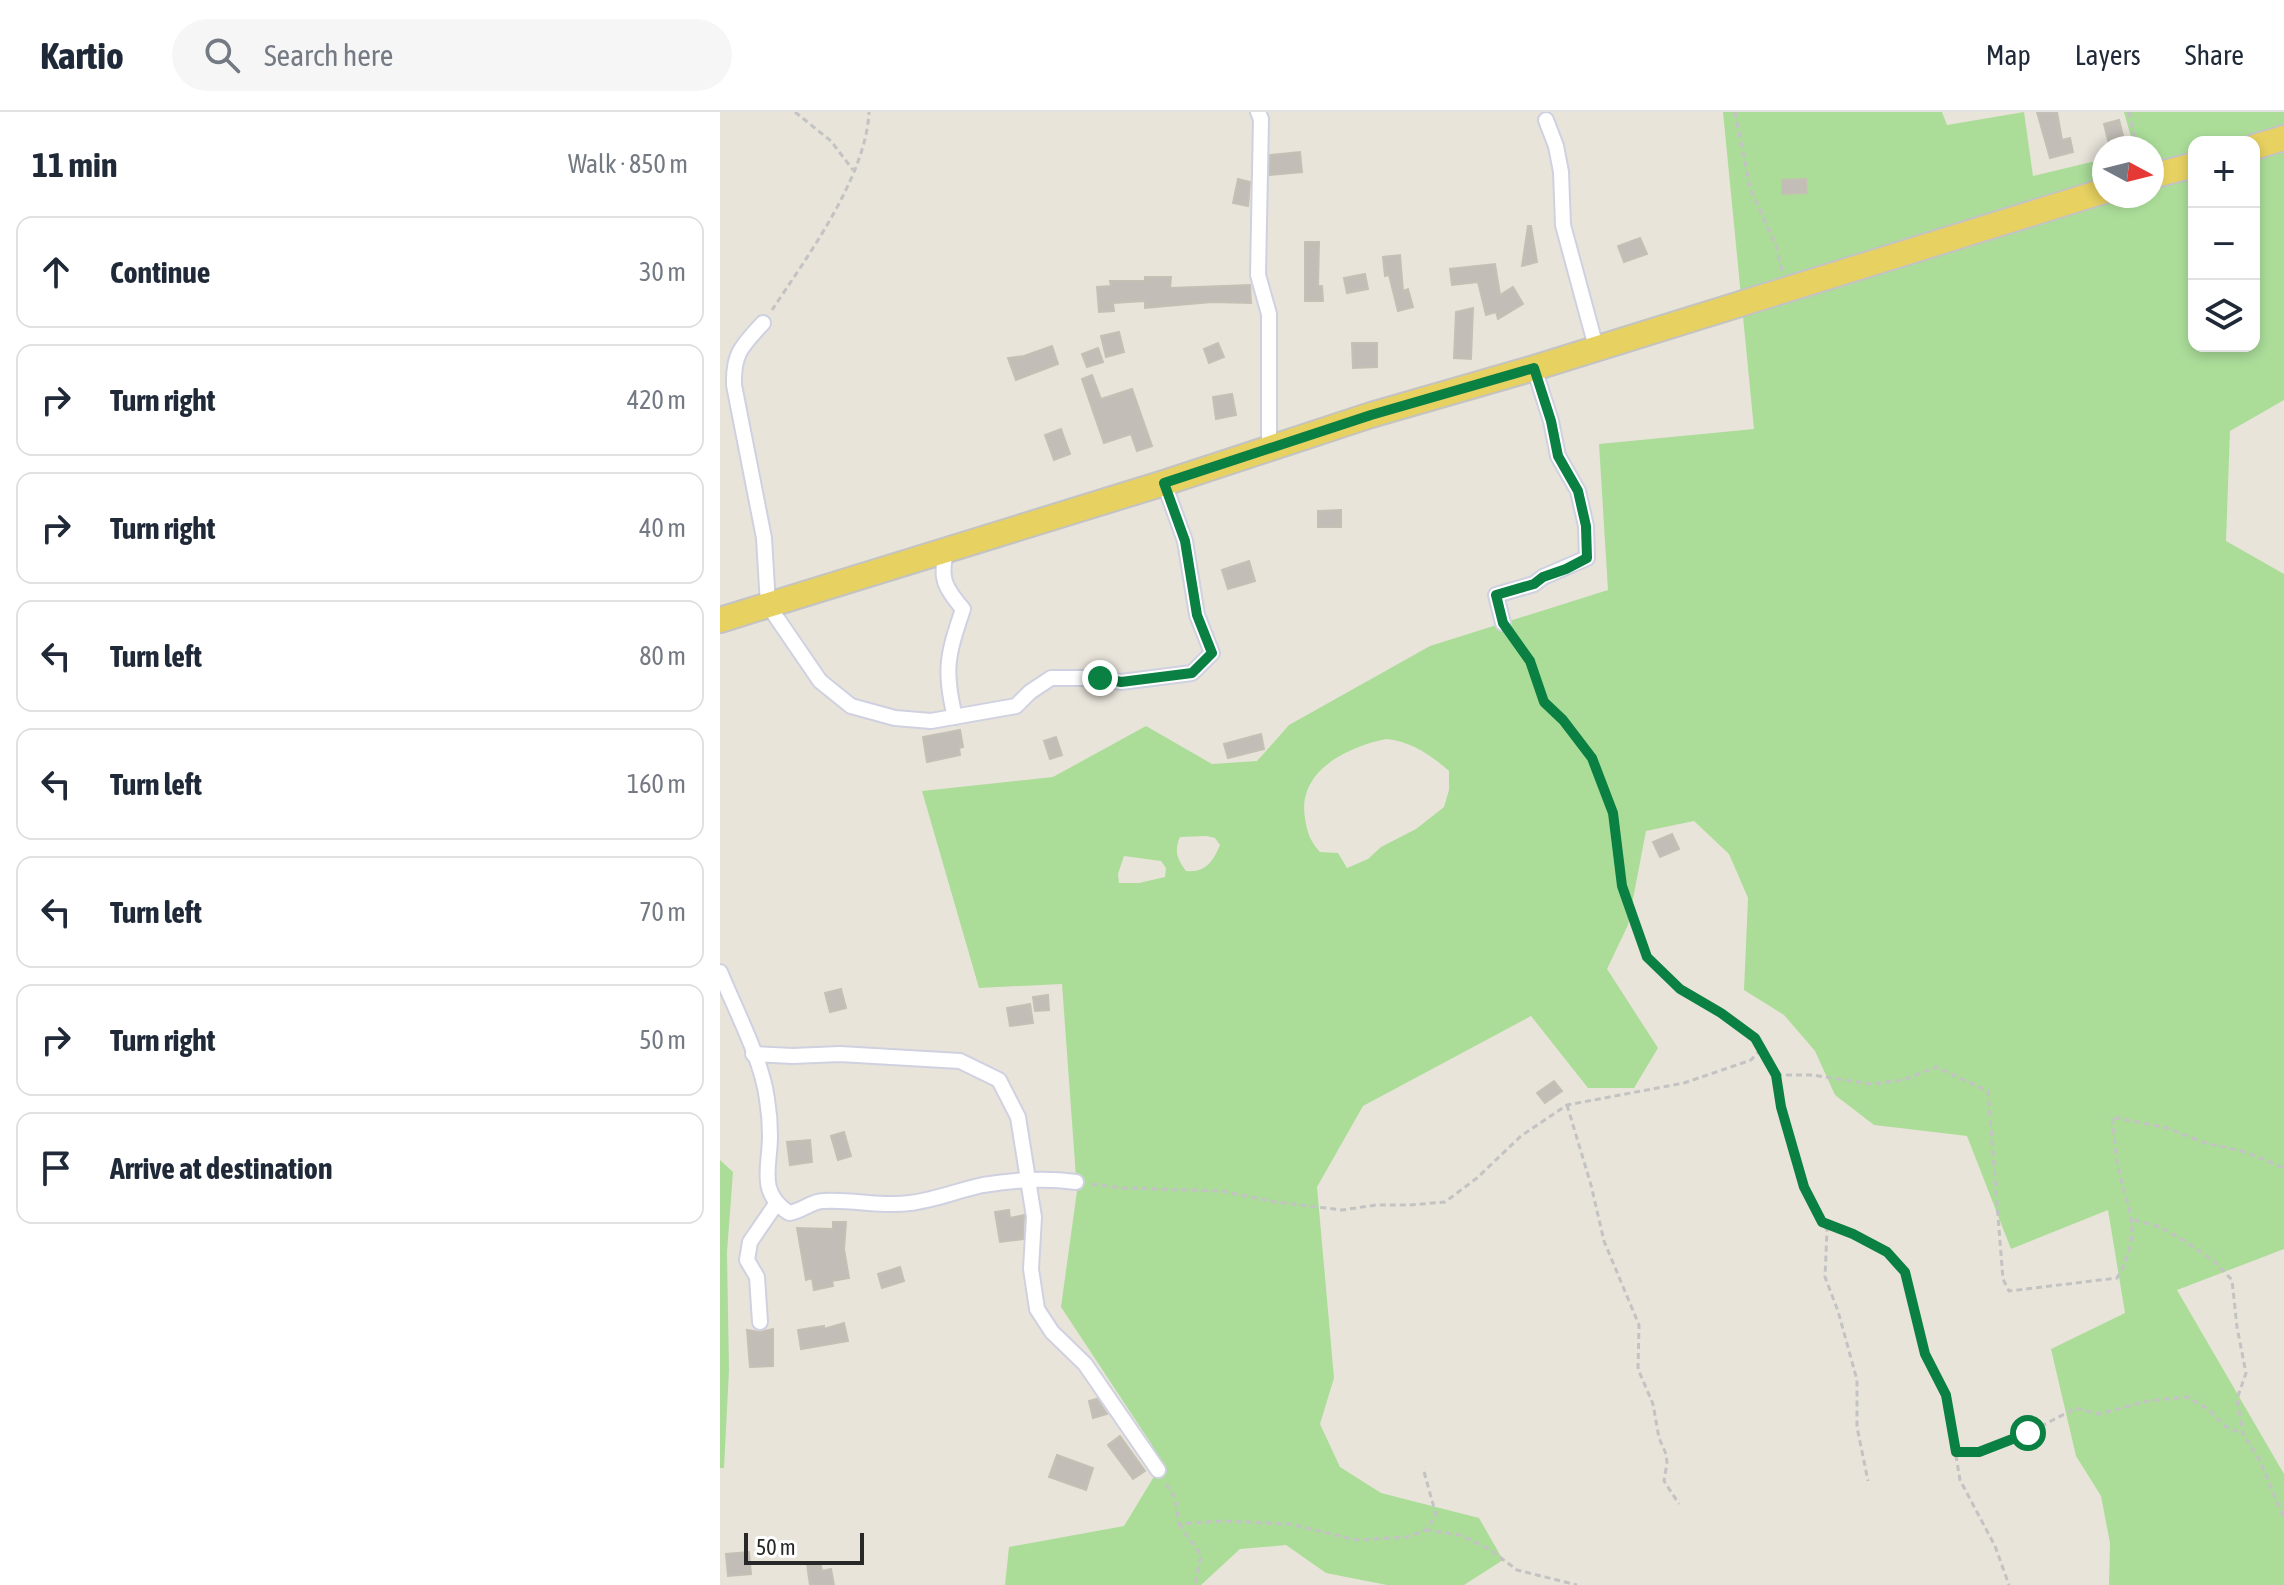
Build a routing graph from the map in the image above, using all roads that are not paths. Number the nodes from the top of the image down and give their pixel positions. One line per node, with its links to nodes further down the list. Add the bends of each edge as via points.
1 (1258, 112): 11 (street, via 1258,275 1269,314)
2 (1546, 120): 9 (street, via 1561,172 1563,225)
3 (2284, 138): 4 (main road)
4 (2260, 145)
5 (2188, 167): 6 (main road)
6 (2164, 173)
7 (2092, 195): 9 (main road)
8 (763, 323): 14 (street, via 741,347 734,362 734,385 764,538)
9 (1596, 347): 10 (main road)
10 (1534, 368): 11 (main road); 16 (street, via 1558,456 1578,491 1587,558 1534,584 1496,595)
11 (1269, 448): 12 (main road)
12 (1164, 483): 13 (main road); 17 (street, via 1185,541 1197,615 1212,653 1192,673 1121,682 1051,678 1016,706)
13 (947, 549): 14 (main road); 17 (street, via 941,569 948,592 963,609 948,657)
14 (768, 605): 15 (main road); 17 (street, via 820,681 851,706 895,718)
15 (720, 620)
16 (1503, 623)
17 (955, 717)
18 (720, 972): 19 (street)
19 (753, 1054): 20 (street, via 960,1061 999,1080 1018,1117); 22 (street, via 767,1096 766,1179)
20 (1029, 1181): 21 (street); 22 (street, via 985,1185 912,1203 818,1201 789,1213); 24 (street, via 1037,1309 1085,1364)
21 (1076, 1182)
22 (776, 1204): 23 (street, via 750,1242 747,1260 757,1277)
23 (760, 1322)
24 (1158, 1470)

